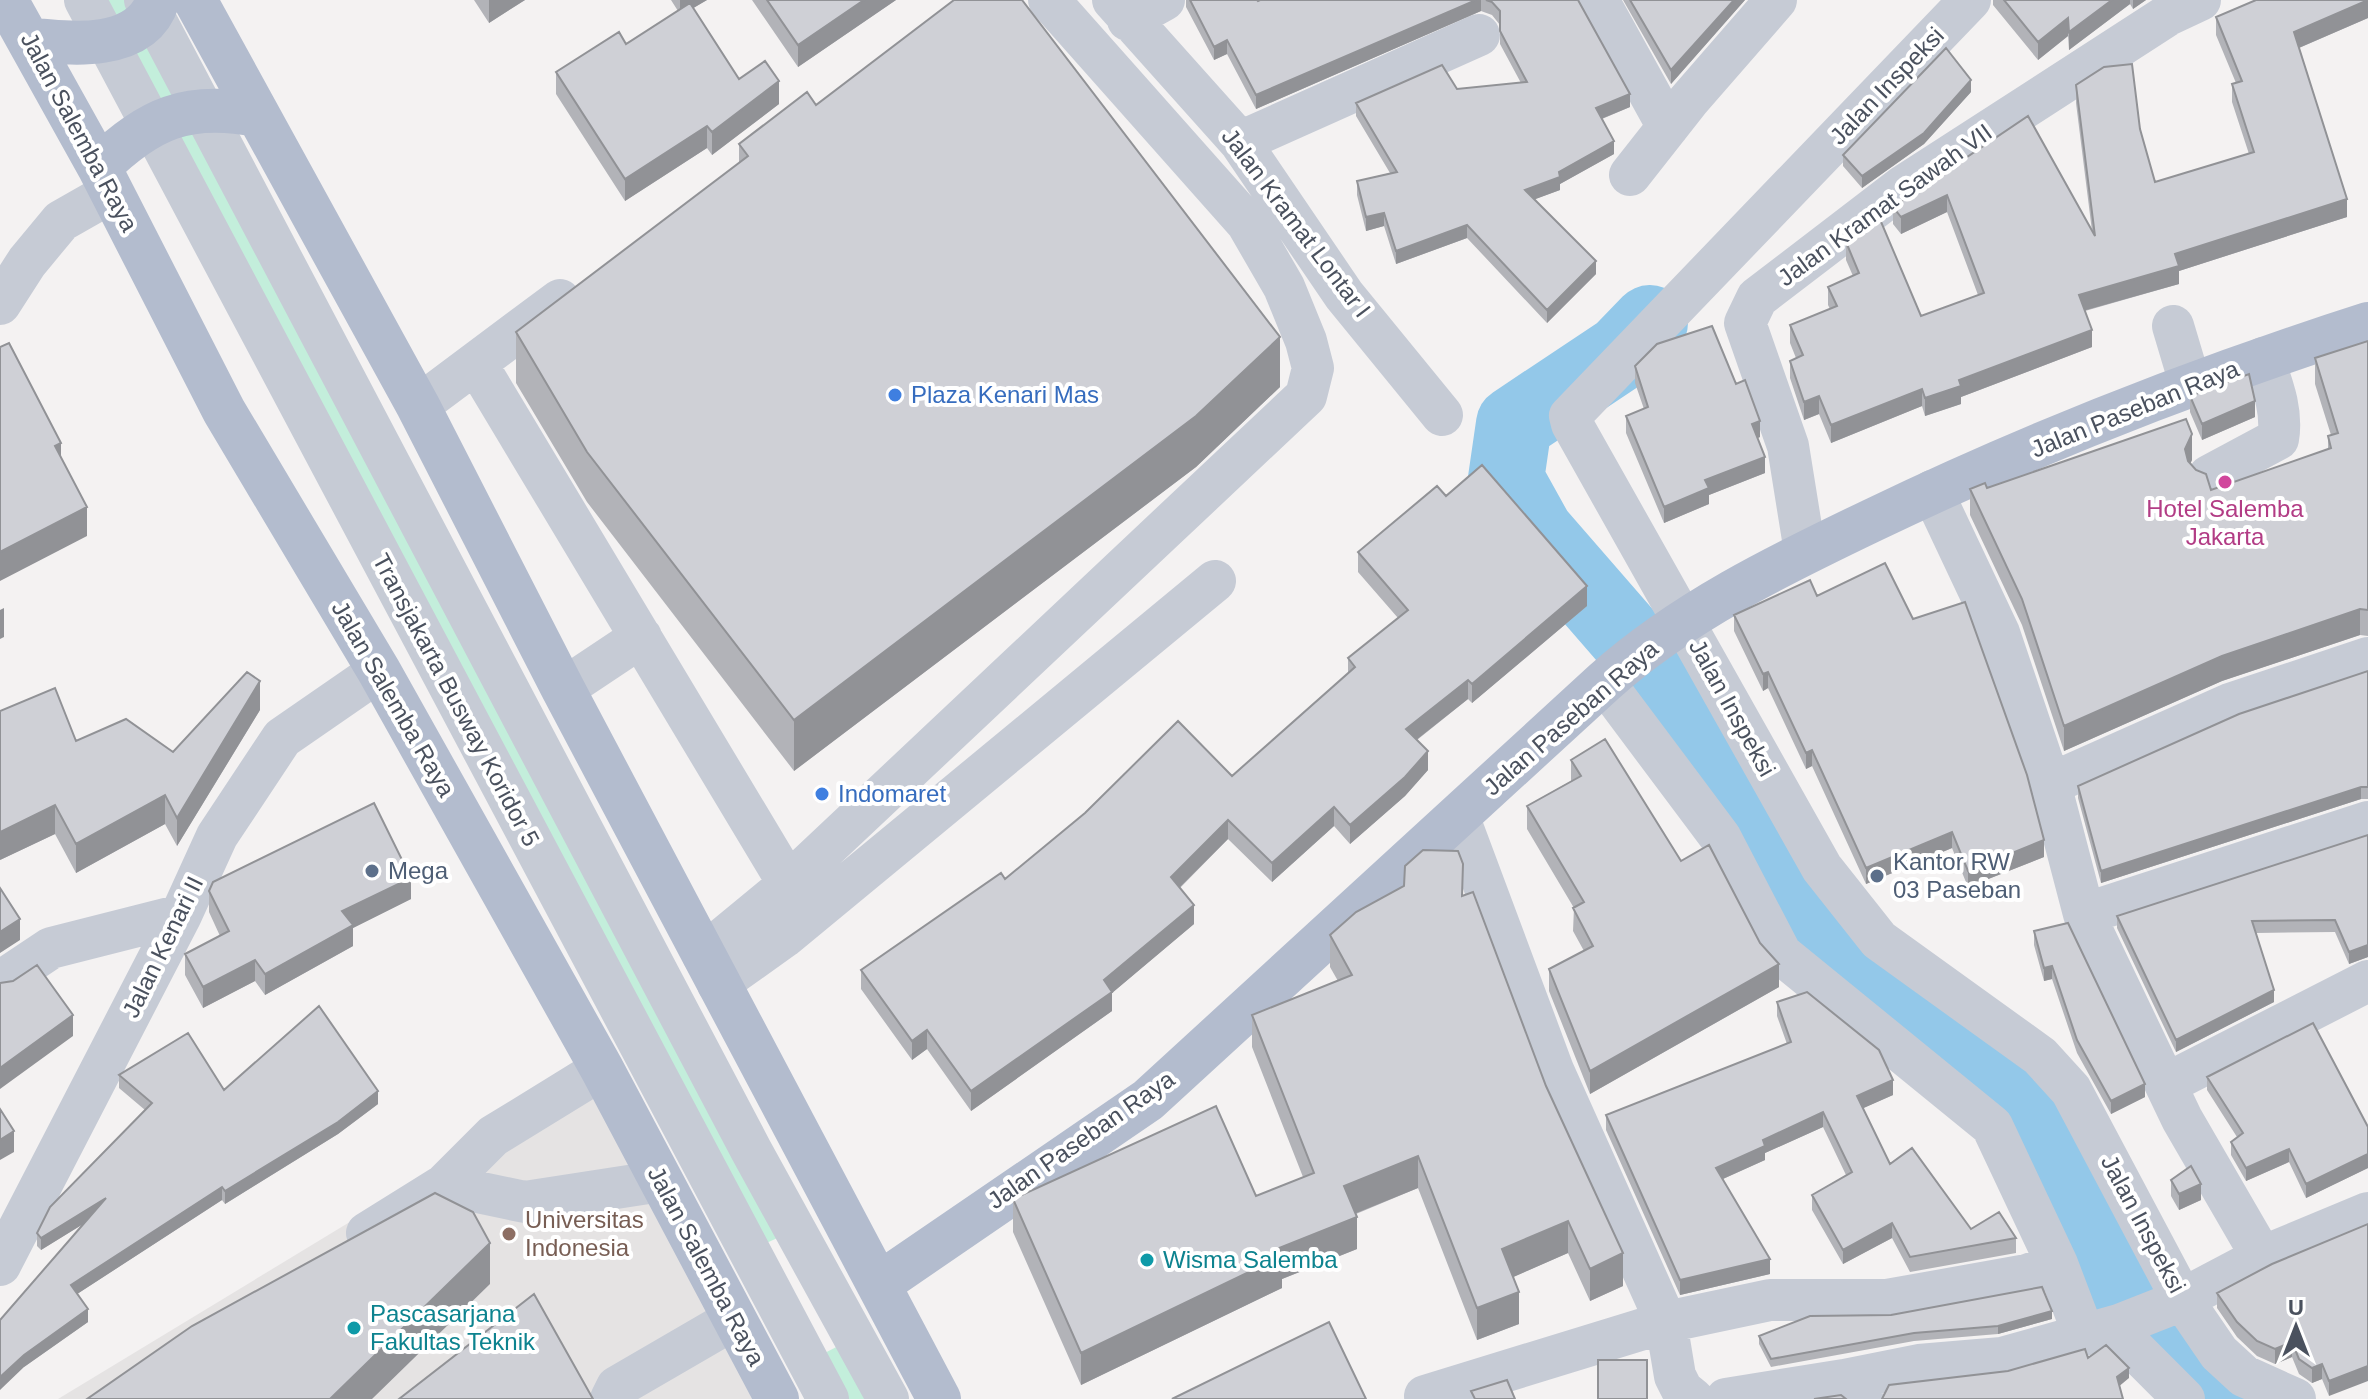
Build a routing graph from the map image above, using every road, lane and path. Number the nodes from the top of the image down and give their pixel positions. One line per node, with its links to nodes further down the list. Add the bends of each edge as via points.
1 (6, 0): 13 (main road, Jalan Salemba Raya)
2 (85, 0): 14 (street, Transjakarta Busway Koridor 5)
3 (195, 0): 16 (main road)
4 (1049, 0): 44 (street, via 1247,223 1284,287 1306,341 1313,368 1306,396)
5 (1164, 0): 11 (street)
6 (1598, 0): 18 (street)
7 (1776, 0): 18 (street)
8 (1970, 0): 35 (street, Jalan Inspeksi, via 1570,416)
9 (2200, 0): 33 (street, Jalan Kramat Sawah VII, via 2168,15 1902,187 1757,298 1745,323 1788,446)
10 (152, 5): 14 (main road, via 142,25); 15 (street)
11 (1120, 10): 19 (street, Jalan Kramat Lontar I)
12 (1479, 35): 19 (street)
13 (28, 39): 14 (main road, via 86,44); 21 (main road, Jalan Salemba Raya)
14 (106, 40): 17 (street, Transjakarta Busway Koridor 5)
15 (204, 111): 16 (main road); 17 (main road); 69 (street, via 751,1150)
16 (257, 115): 29 (main road)
17 (151, 124): 21 (main road, via 124,142); 68 (street, Transjakarta Busway Koridor 5)
18 (1668, 127): 20 (street)
19 (1240, 142): 30 (street, Jalan Kramat Lontar I, via 1344,295)
20 (1630, 175)
21 (105, 180): 23 (street, via 61,221); 38 (main road, Jalan Salemba Raya, via 224,411)
22 (590, 277): 27 (street)
23 (0, 304)
24 (2368, 324): 26 (main road, Jalan Paseban Raya)
25 (2173, 326): 28 (street)
26 (2263, 358): 28 (main road, Jalan Paseban Raya); 31 (street, via 2277,402 2278,439)
27 (476, 363): 29 (street); 36 (street)
28 (2190, 383): 32 (main road, Jalan Paseban Raya)
29 (418, 406): 40 (main road)
30 (1442, 415)
31 (2209, 476)
32 (1932, 491): 33 (main road, Jalan Paseban Raya); 41 (street, via 1999,633)
33 (1805, 552): 35 (main road, Jalan Paseban Raya)
34 (1215, 581): 47 (street, via 784,937)
35 (1678, 625): 39 (main road, Jalan Paseban Raya); 60 (street, Jalan Inspeksi, via 1822,868 1879,940 2040,1056 2071,1090)
36 (641, 637): 40 (street); 44 (street)
37 (2368, 658): 41 (street, via 2230,704)
38 (379, 671): 46 (street, Jalan Kenari II, via 282,738 217,836); 50 (main road, Jalan Salemba Raya)
39 (1614, 673): 42 (main road, Jalan Paseban Raya); 57 (street, via 1720,837 1781,954 1992,1126)
40 (563, 689): 47 (main road)
41 (2050, 784): 45 (street)
42 (1459, 818): 59 (main road, Jalan Paseban Raya, via 1148,1100); 62 (street, via 1553,1070)
43 (2368, 822): 45 (street)
44 (788, 883): 47 (street)
45 (2084, 914): 51 (street)
46 (181, 915): 49 (street, via 51,948); 58 (street, Jalan Kenari II)
47 (710, 970): 59 (main road)
48 (2368, 981): 51 (street)
49 (0, 982)
50 (602, 1069): 52 (main road, Jalan Salemba Raya); 53 (street, via 493,1136)
51 (2166, 1084): 56 (street)
52 (661, 1181): 53 (street, via 525,1202); 61 (main road, Jalan Salemba Raya)
53 (444, 1185): 55 (street)
54 (2368, 1213): 56 (street)
55 (339, 1250)
56 (2262, 1257): 60 (street)
57 (2057, 1264): 62 (street, via 2027,1275 1887,1300 1798,1297); 63 (street)
58 (0, 1265)
59 (879, 1284): 70 (main road)
60 (2179, 1301): 63 (street); 74 (street, Jalan Inspeksi, via 2244,1376)
61 (734, 1319): 66 (street, via 617,1387); 67 (main road, Jalan Salemba Raya)
62 (1666, 1322): 65 (street); 71 (street, via 1675,1376)
63 (2105, 1329): 64 (street, via 2002,1358 1919,1365); 73 (street)
64 (1855, 1389): 72 (street)
65 (1425, 1396)
66 (611, 1399)
67 (777, 1399)
68 (828, 1399)
69 (888, 1399)
70 (939, 1399)
71 (1693, 1399)
72 (1726, 1399)
73 (2184, 1399)
74 (2295, 1399)

